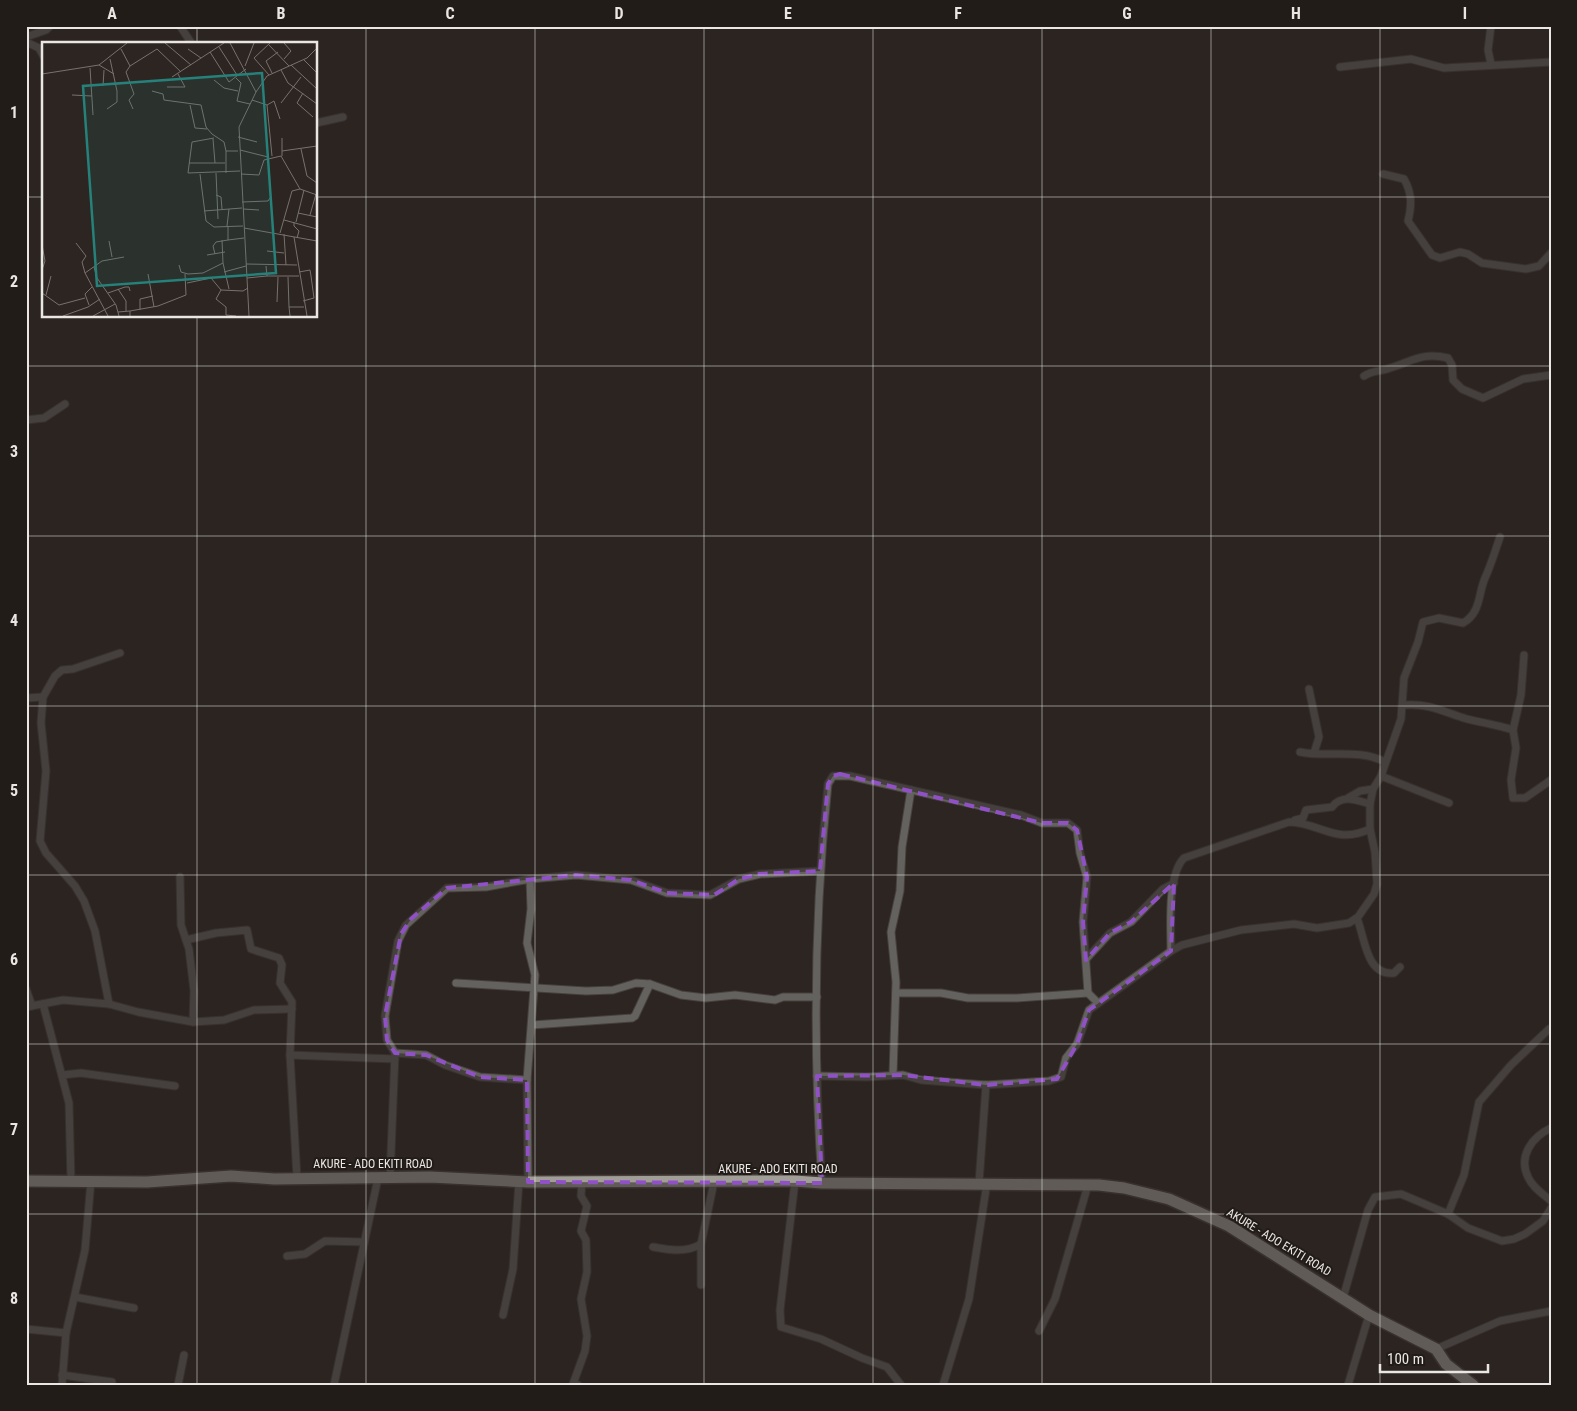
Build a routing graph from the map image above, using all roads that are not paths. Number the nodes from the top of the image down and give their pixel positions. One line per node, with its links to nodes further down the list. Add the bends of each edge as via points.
1 (50, 26): 4 (street)
2 (180, 26): 6 (street)
3 (1491, 26): 9 (street, via 1488,50)
4 (26, 37)
5 (26, 42): 7 (street, via 39,48)
6 (191, 42)
7 (42, 53)
8 (1551, 62): 9 (street)
9 (1491, 64): 10 (street, via 1444,68 1411,59)
10 (1340, 67)
11 (343, 117): 12 (street)
12 (318, 123)
13 (1383, 174): 14 (street, via 1404,179 1411,190 1408,221 1432,255 1440,258 1460,252 1482,263 1526,269 1539,266)
14 (1551, 253)
15 (1364, 376): 16 (street, via 1373,370 1389,369 1423,356 1448,358 1452,364 1453,380 1462,389 1482,398 1523,380)
16 (1551, 376)
17 (65, 404): 18 (street, via 44,418)
18 (26, 420)
19 (1500, 537): 25 (street, via 1479,604 1467,621 1433,618 1423,622 1404,678)
20 (120, 653): 23 (street, via 62,670)
21 (1524, 655): 26 (street, via 1521,695)
22 (1309, 689): 28 (street, via 1319,737)
23 (43, 697): 24 (street); 57 (street, via 41,723 46,771 40,841 84,901 95,931)
24 (26, 698)
25 (1404, 705): 26 (street, via 1434,706); 29 (street)
26 (1513, 730): 31 (street, via 1516,748 1511,780 1513,798 1525,798)
27 (1300, 752): 28 (street)
28 (1314, 753): 29 (street, via 1365,755)
29 (1385, 762): 30 (street)
30 (1381, 776): 32 (street); 35 (street)
31 (1551, 780)
32 (1373, 789): 34 (street, via 1360,791); 36 (street)
33 (911, 790): 39 (street, via 850,776 833,776 828,784); 46 (street, via 1021,815 1042,823 1063,822 1075,827 1087,877 1083,922); 53 (street, via 892,932)
34 (1348, 798): 36 (street); 37 (street, via 1332,807 1306,810 1303,818)
35 (1449, 803)
36 (1370, 804): 38 (street)
37 (1289, 822): 38 (street, via 1304,822 1333,834 1361,833); 42 (street, via 1184,858 1178,865)
38 (1370, 829): 43 (street, via 1376,861 1376,889)
39 (820, 871): 41 (street, via 760,874 739,879 710,895 667,894 621,878 576,875); 54 (street)
40 (180, 877): 44 (street, via 181,925)
41 (530, 879): 51 (street, via 527,943 535,967); 64 (street, via 486,887 447,888 406,925 395,953 385,1016 387,1040)
42 (1174, 883): 45 (street); 46 (street, via 1163,889 1130,922 1110,932)
43 (1356, 919): 45 (street, via 1317,928 1294,924 1241,930 1182,945); 47 (street, via 1377,969 1388,974)
44 (186, 940): 59 (street, via 247,930 251,949 276,956 281,961 280,983 290,996); 60 (street, via 194,991)
45 (1171, 951): 55 (street)
46 (1087, 958): 52 (street)
47 (1400, 967)
48 (456, 983): 51 (street)
49 (650, 984): 51 (street, via 636,983 613,990); 54 (street, via 681,995 706,998 735,995 775,1000); 61 (street, via 632,1018)
50 (26, 989): 58 (street)
51 (534, 990): 61 (street)
52 (1088, 993): 53 (street, via 1017,998); 55 (street)
53 (896, 994): 65 (street)
54 (817, 997): 67 (street)
55 (1097, 1002): 69 (street, via 1086,1014 1077,1044 1066,1058 1061,1077 1049,1081)
56 (43, 1004): 57 (street, via 75,1000); 58 (street); 66 (street)
57 (110, 1004): 60 (street)
58 (29, 1006)
59 (292, 1009): 60 (street, via 254,1010 224,1020); 63 (street)
60 (193, 1022)
61 (532, 1025): 68 (street)
62 (1549, 1029): 87 (street, via 1511,1065 1479,1102 1464,1175)
63 (290, 1055): 64 (street); 72 (street)
64 (395, 1056): 68 (street, via 426,1055 480,1077); 74 (street)
65 (893, 1074): 67 (street); 69 (street, via 921,1080)
66 (62, 1075): 70 (street, via 81,1073); 77 (street, via 68,1103)
67 (817, 1076): 82 (street)
68 (527, 1080): 79 (street)
69 (986, 1085): 83 (street)
70 (175, 1086)
71 (1551, 1128): 85 (street, via 1529,1147 1525,1164 1528,1178)
72 (297, 1178): 73 (main road, AKURE - ADO EKITI ROAD); 78 (main road, AKURE - ADO EKITI ROAD, via 231,1176 147,1182)
73 (378, 1178): 74 (main road, AKURE - ADO EKITI ROAD); 88 (street)
74 (390, 1178): 79 (main road, AKURE - ADO EKITI ROAD)
75 (795, 1180): 81 (main road, AKURE - ADO EKITI ROAD); 82 (main road, AKURE - ADO EKITI ROAD); 110 (street, via 780,1310 781,1327 821,1339 887,1367)
76 (26, 1181): 77 (main road, AKURE - ADO EKITI ROAD)
77 (71, 1181): 78 (main road, AKURE - ADO EKITI ROAD)
78 (91, 1181): 93 (street, via 85,1250)
79 (523, 1181): 80 (main road, AKURE - ADO EKITI ROAD); 97 (street, via 513,1269)
80 (582, 1181): 81 (main road, AKURE - ADO EKITI ROAD); 109 (street, via 581,1196 587,1206 581,1231 586,1240 587,1272 581,1299 587,1336 573,1384)
81 (714, 1182): 89 (street)
82 (822, 1183): 83 (main road, AKURE - ADO EKITI ROAD)
83 (983, 1183): 84 (main road, AKURE - ADO EKITI ROAD); 111 (street, via 969,1300)
84 (1088, 1185): 94 (main road, AKURE - ADO EKITI ROAD, via 1124,1188 1191,1208 1229,1226); 100 (street, via 1055,1299)
85 (1551, 1201)
86 (1551, 1208): 87 (street, via 1543,1221 1508,1241 1468,1228)
87 (1448, 1214): 94 (street, via 1401,1194 1376,1197 1368,1210)
88 (364, 1242): 91 (street, via 324,1241 305,1254); 108 (street)
89 (701, 1244): 90 (street, via 682,1251); 92 (street)
90 (653, 1247)
91 (286, 1256)
92 (701, 1285)
93 (75, 1297): 95 (street); 101 (street)
94 (1343, 1298): 98 (main road, AKURE - ADO EKITI ROAD)
95 (134, 1308)
96 (1551, 1311): 102 (street, via 1500,1321)
97 (503, 1315)
98 (1368, 1315): 102 (main road, AKURE - ADO EKITI ROAD); 112 (street)
99 (26, 1329): 101 (street)
100 (1039, 1331)
101 (66, 1333): 104 (street)
102 (1436, 1349): 113 (main road, AKURE - ADO EKITI ROAD, via 1446,1364)
103 (184, 1355): 107 (street)
104 (62, 1375): 105 (street); 106 (street)
105 (112, 1382)
106 (62, 1385)
107 (178, 1385)
108 (334, 1385)
109 (578, 1385)
110 (901, 1385)
111 (943, 1385)
112 (1348, 1385)
113 (1473, 1385)

